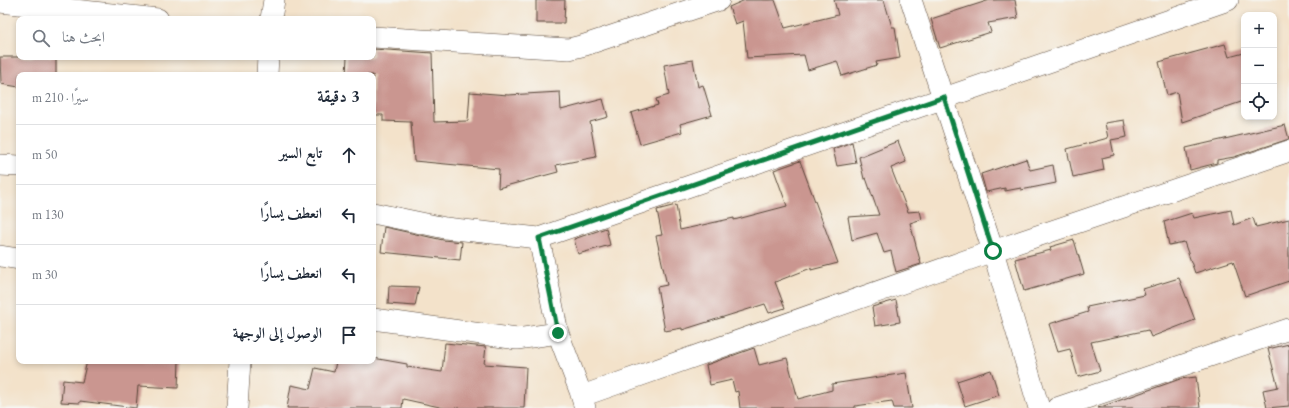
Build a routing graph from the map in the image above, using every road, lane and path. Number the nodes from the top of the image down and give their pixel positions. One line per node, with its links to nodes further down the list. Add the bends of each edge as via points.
1 (274, 0): 7 (street)
2 (719, 0): 8 (street, via 569,49)
3 (911, 0): 11 (street)
4 (1228, 0): 11 (street)
5 (0, 2): 6 (street)
6 (130, 16)
7 (272, 16)
8 (376, 37)
9 (268, 60): 10 (street)
10 (267, 72)
11 (944, 97): 16 (street); 17 (street)
12 (1289, 151): 17 (street)
13 (0, 165): 14 (street)
14 (16, 166)
15 (376, 214): 16 (street, via 445,228)
16 (539, 238): 22 (street)
17 (993, 251): 24 (street); 26 (street)
18 (0, 256): 19 (street)
19 (16, 259)
20 (376, 319): 22 (street, via 516,339)
21 (1289, 329): 27 (street)
22 (558, 333): 24 (street)
23 (240, 364): 25 (street)
24 (583, 402)
25 (237, 408)
26 (1040, 408)
27 (1057, 408)

